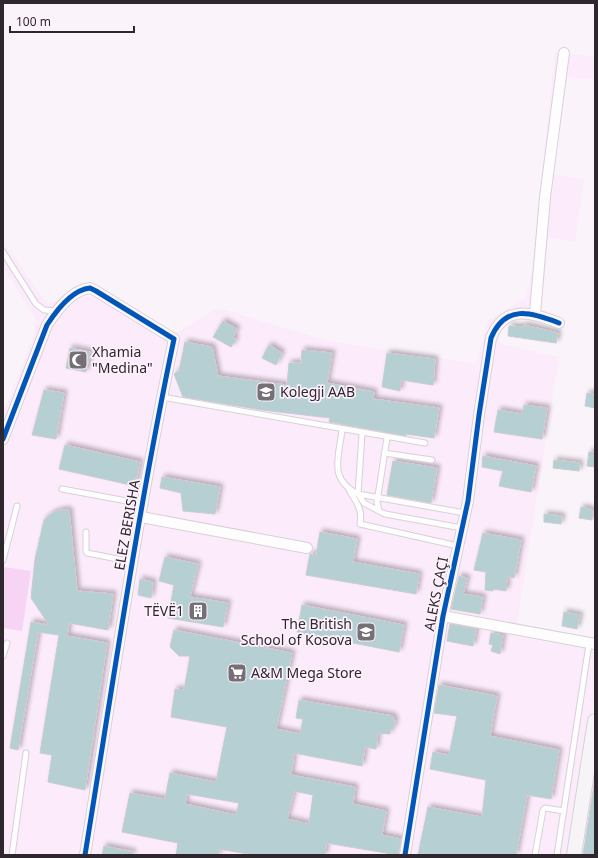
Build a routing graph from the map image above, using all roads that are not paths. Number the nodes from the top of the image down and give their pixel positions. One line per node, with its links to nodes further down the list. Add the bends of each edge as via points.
1 (564, 53): 4 (street, via 545,197)
2 (3, 252): 3 (lane, via 36,304 47,311)
3 (56, 311): 6 (street, ELEZ BERISHA, via 77,292 90,288 174,339); 10 (street, via 38,346)
4 (534, 313): 5 (street); 21 (street, ALEKS ÇAÇI, via 522,312 505,319 496,326 491,338)
5 (559, 323)
6 (162, 397): 7 (lane); 18 (street, ELEZ BERISHA)
7 (342, 430): 8 (lane); 15 (lane, via 337,473)
8 (362, 434): 9 (lane); 16 (lane)
9 (386, 438): 11 (lane); 12 (lane)
10 (3, 439)
11 (425, 444)
12 (384, 453): 13 (lane); 17 (lane)
13 (432, 460)
14 (62, 489): 18 (lane)
15 (348, 489): 16 (lane); 25 (lane, via 360,508 360,524)
16 (358, 494): 17 (lane); 20 (lane, via 364,503)
17 (378, 498): 20 (lane); 21 (lane)
18 (143, 504): 22 (street, ELEZ BERISHA)
19 (17, 506): 27 (lane)
20 (379, 511): 23 (lane)
21 (465, 513): 23 (street, ALEKS ÇAÇI)
22 (141, 517): 26 (street); 28 (street, ELEZ BERISHA)
23 (462, 528): 25 (street, ALEKS ÇAÇI)
24 (86, 532): 28 (lane, via 87,553)
25 (458, 546): 29 (street, ALEKS ÇAÇI)
26 (307, 548)
27 (3, 560)
28 (133, 562): 38 (street, ELEZ BERISHA)
29 (443, 616): 31 (street); 39 (street, ALEKS ÇAÇI)
30 (7, 643): 32 (lane)
31 (592, 644): 36 (lane)
32 (3, 656)
33 (595, 721): 34 (street)
34 (593, 743): 42 (street)
35 (26, 753): 37 (lane)
36 (564, 811): 40 (lane, via 545,808 543,810); 41 (lane)
37 (12, 855)
38 (85, 855)
39 (405, 855)
40 (536, 855)
41 (557, 855)
42 (574, 855)

